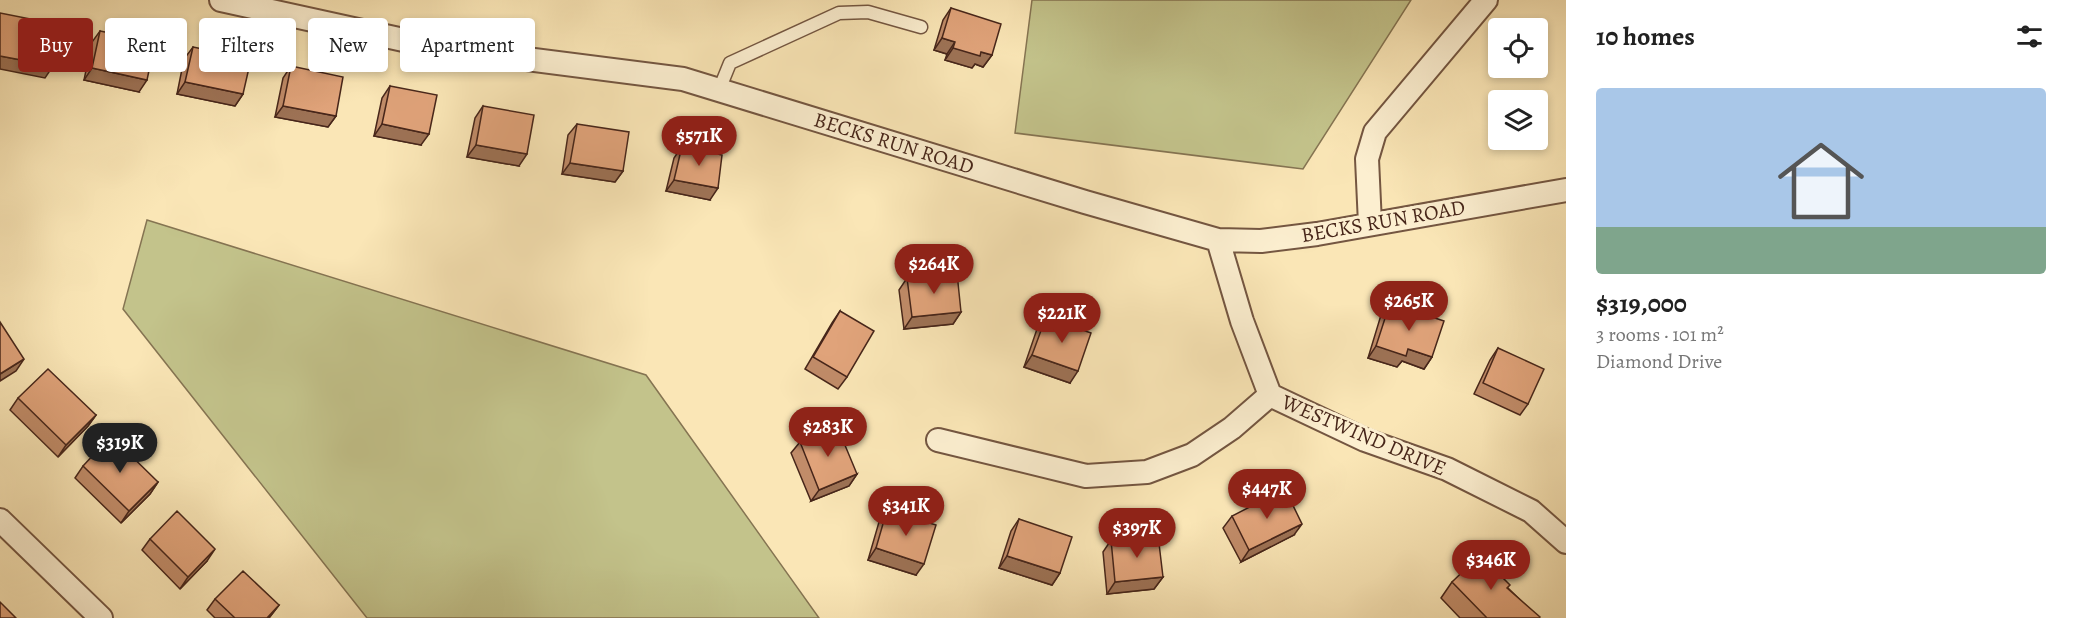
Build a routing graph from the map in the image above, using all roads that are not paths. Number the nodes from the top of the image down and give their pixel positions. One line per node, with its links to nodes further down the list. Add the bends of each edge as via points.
1 (221, 0): 4 (street, BECKS RUN ROAD, via 440,48 683,79)
2 (1486, 0): 6 (street, via 1375,132 1367,159)
3 (921, 27): 4 (lane, via 868,12 839,13 730,63)
4 (719, 90): 7 (street, BECKS RUN ROAD)
5 (1566, 190): 6 (street, BECKS RUN ROAD)
6 (1370, 224): 7 (street, BECKS RUN ROAD, via 1261,241)
7 (1218, 240): 8 (street, WESTWIND DRIVE, via 1242,321)
8 (1270, 395): 9 (street, via 1232,428 1191,455 1147,472 1086,476); 11 (street, WESTWIND DRIVE, via 1365,440 1447,469 1531,511)
9 (939, 440)
10 (0, 520): 12 (street)
11 (1566, 542)
12 (101, 618)

